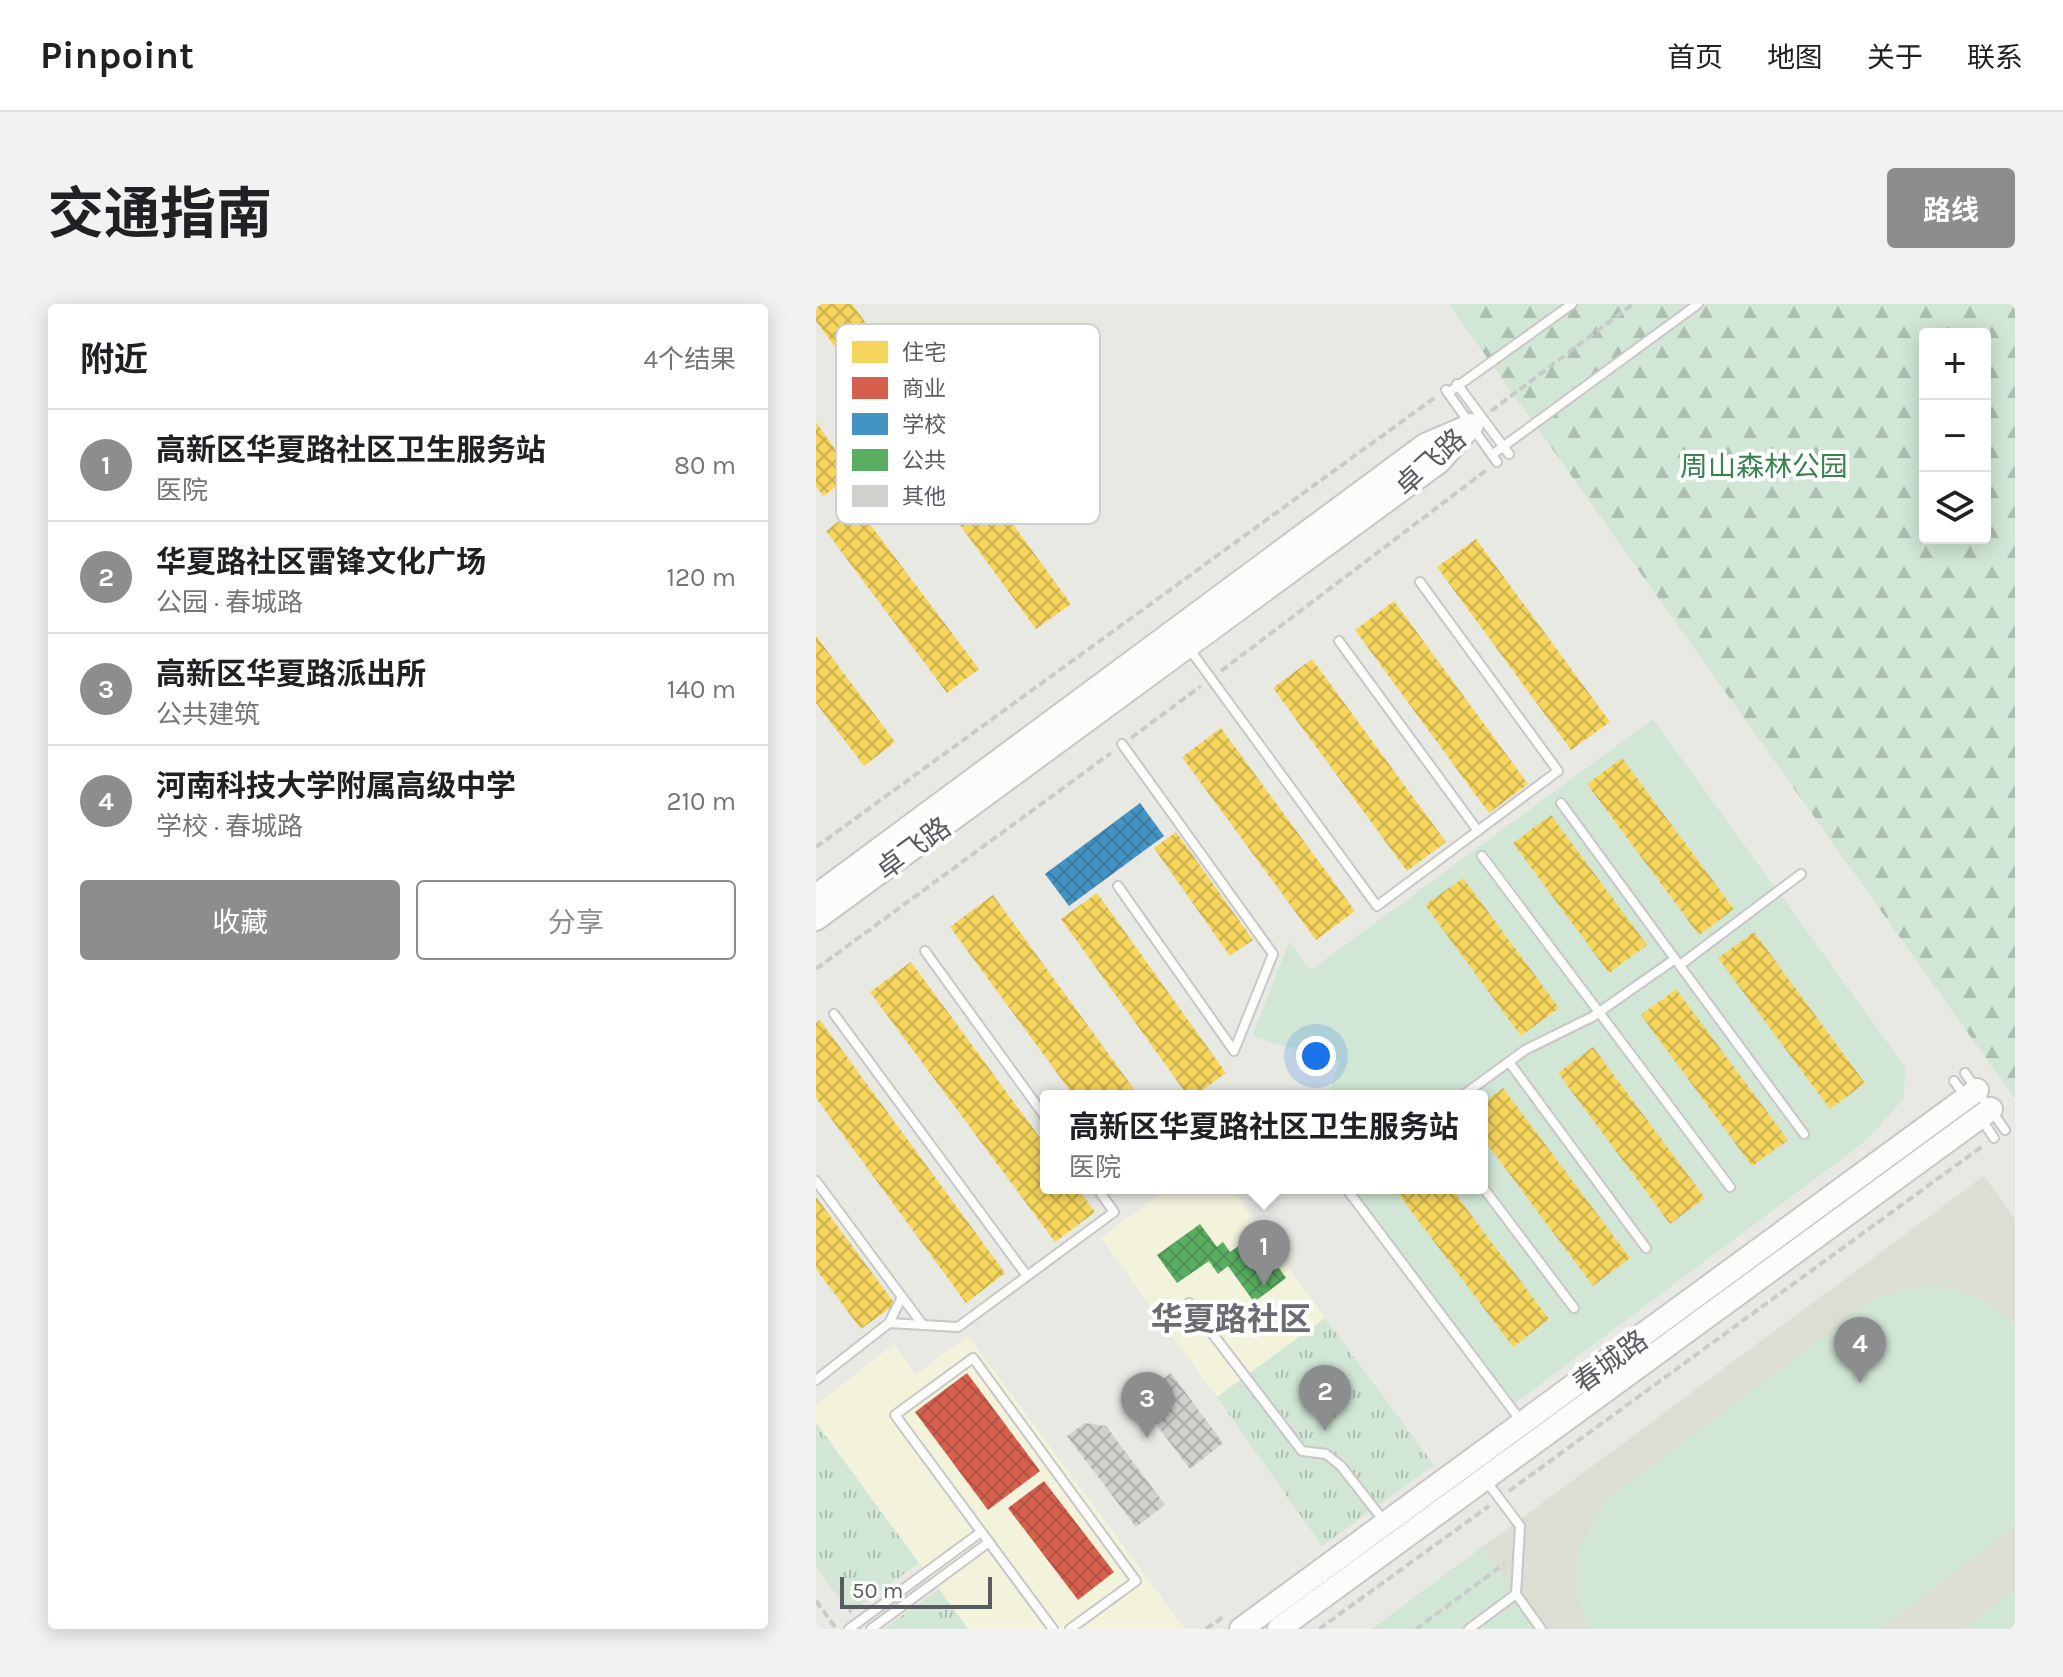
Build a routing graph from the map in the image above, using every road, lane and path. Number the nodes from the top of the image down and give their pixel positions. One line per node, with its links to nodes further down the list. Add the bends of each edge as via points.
1 (1572, 304): 4 (lane)
2 (1633, 304): 6 (path)
3 (1698, 304): 7 (lane)
4 (1457, 384): 5 (lane); 6 (lane)
5 (1446, 391): 6 (lane); 16 (path)
6 (1477, 421): 7 (lane); 8 (lane); 10 (street, 卓飞路, via 1439,462)
7 (1506, 450): 8 (lane)
8 (1495, 458): 12 (path)
9 (1420, 582): 15 (lane, via 1558,771)
10 (1182, 638): 12 (lane); 20 (street, 卓飞路); 21 (street, 卓飞路)
11 (1339, 641): 15 (lane)
12 (1210, 679): 13 (path); 15 (lane, via 1377,906)
13 (1122, 744): 19 (lane, via 1273,954 1234,1051); 24 (path)
14 (1561, 803): 23 (lane)
15 (1478, 831)
16 (816, 847)
17 (1482, 856): 25 (lane)
18 (1801, 874): 23 (lane)
19 (1118, 886)
20 (816, 896)
21 (816, 919)
22 (925, 951): 30 (lane)
23 (1677, 962): 25 (lane); 33 (lane)
24 (816, 969)
25 (1598, 1012): 27 (lane); 36 (lane)
26 (834, 1014): 41 (lane)
27 (1509, 1062): 29 (lane); 40 (lane)
28 (1966, 1086): 31 (lane); 31 (lane); 48 (street, 春城路)
29 (1470, 1090)
30 (1040, 1110)
31 (1985, 1113): 32 (lane); 34 (lane); 49 (street, 春城路)
32 (2005, 1130)
33 (1804, 1134)
34 (1994, 1138): 50 (path)
35 (816, 1181): 42 (lane)
36 (1730, 1187)
37 (1101, 1194): 41 (lane, via 1114,1212)
38 (1351, 1194): 48 (lane)
39 (1488, 1194): 44 (lane)
40 (1646, 1248)
41 (1027, 1276): 46 (lane, via 958,1327)
42 (902, 1297): 45 (lane); 46 (lane)
43 (1189, 1303): 52 (lane, via 1302,1451 1326,1454 1341,1466)
44 (1574, 1308)
45 (889, 1323): 46 (lane); 47 (lane)
46 (923, 1325)
47 (816, 1380)
48 (1524, 1425): 49 (street, 春城路)
49 (1479, 1470): 50 (lane); 52 (street, 春城路)
50 (1499, 1498): 54 (lane, via 1520,1526); 64 (path)
51 (981, 1532): 53 (lane); 58 (lane); 61 (lane, via 895,1415 973,1358 1136,1581)
52 (1392, 1533): 62 (street, 春城路); 63 (street, 春城路)
53 (989, 1542): 59 (lane); 60 (lane)
54 (1518, 1554): 55 (lane); 65 (path)
55 (1516, 1594): 66 (lane); 67 (lane)
56 (816, 1601): 57 (path)
57 (837, 1629)
58 (849, 1629)
59 (871, 1629)
60 (1053, 1629)
61 (1070, 1629)
62 (1241, 1629)
63 (1279, 1629)
64 (1319, 1629)
65 (1416, 1629)
66 (1469, 1629)
67 (1541, 1629)

